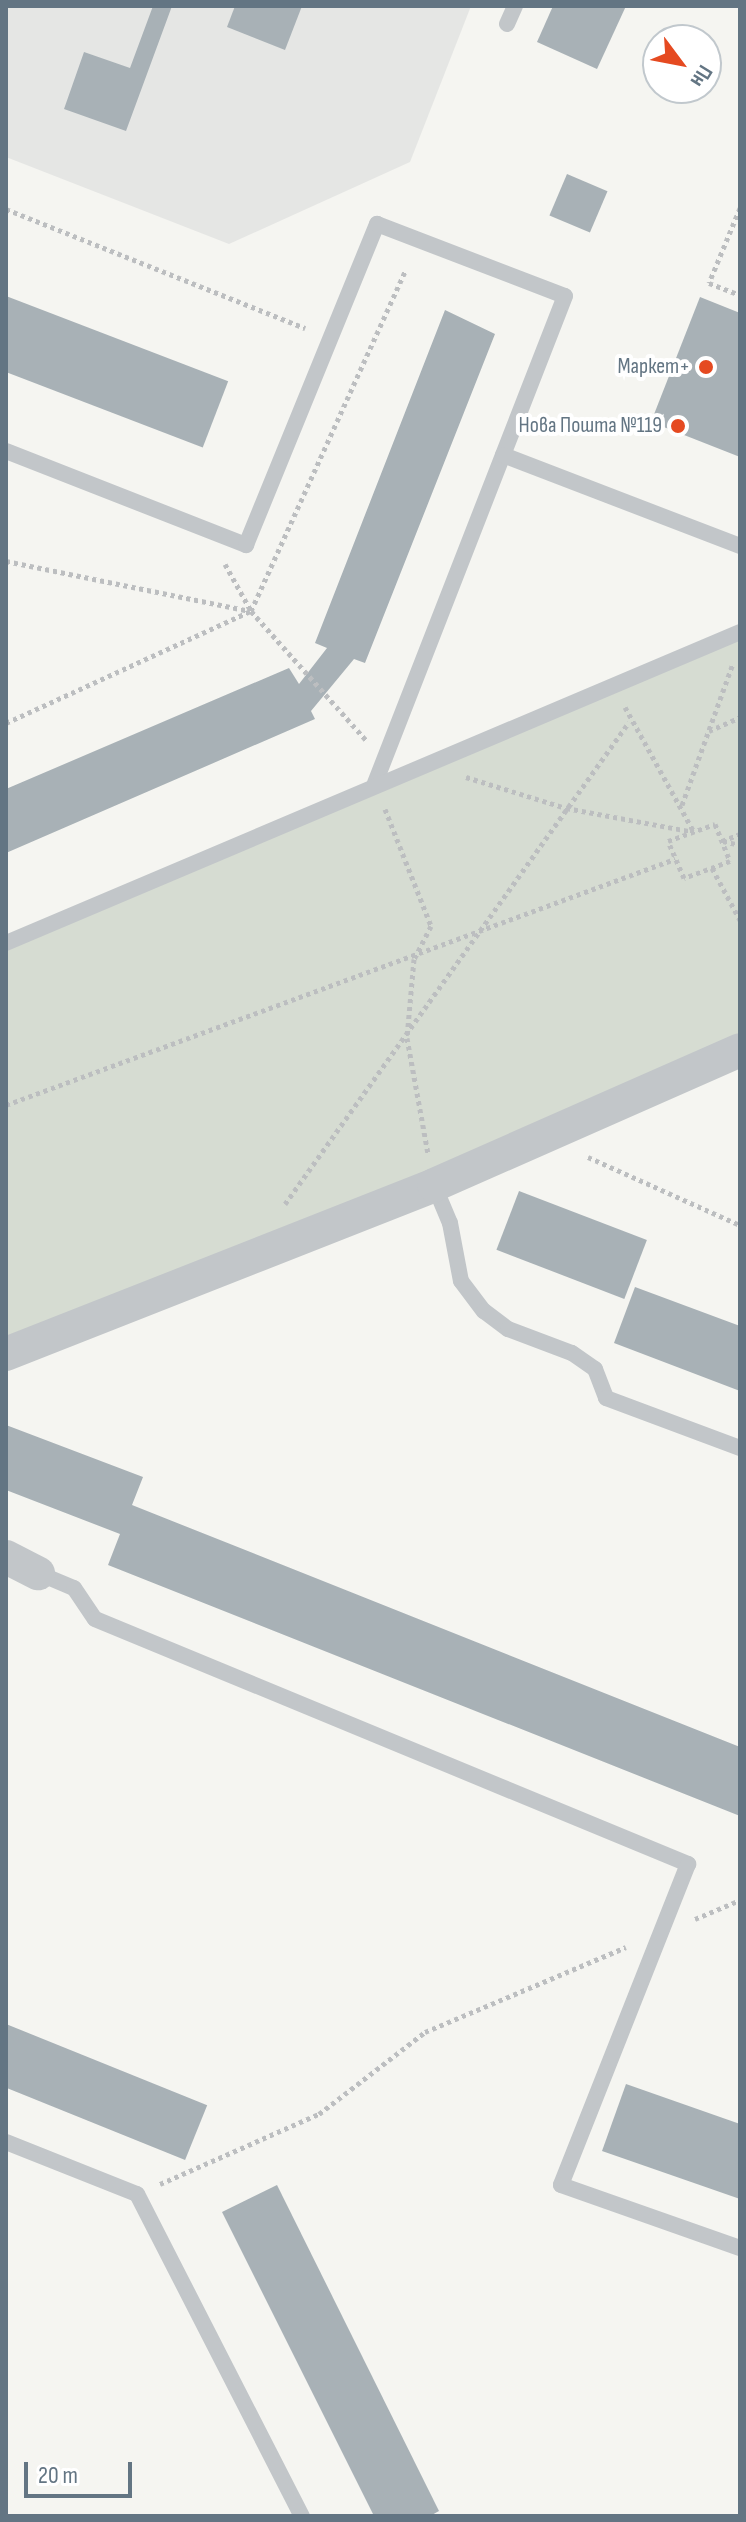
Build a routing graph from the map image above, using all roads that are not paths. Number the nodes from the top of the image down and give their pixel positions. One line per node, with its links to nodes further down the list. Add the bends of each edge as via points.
1 (515, 6): 2 (lane)
2 (507, 24)
3 (6, 451): 4 (lane, via 246,545 377,224 565,296)
4 (503, 455): 5 (lane); 7 (lane)
5 (740, 546)
6 (740, 632): 7 (lane)
7 (375, 783): 8 (lane)
8 (6, 943)
9 (740, 1050): 10 (street)
10 (434, 1185): 11 (street); 12 (lane, via 450,1223 461,1281 484,1311 508,1329 572,1353 595,1369 606,1398)
11 (6, 1354)
12 (740, 1448)
13 (6, 1557): 14 (street)
14 (38, 1573): 16 (lane, via 74,1588 95,1619 688,1864 561,2185)
15 (6, 2142): 17 (lane, via 137,2194)
16 (740, 2248)
17 (302, 2516)

